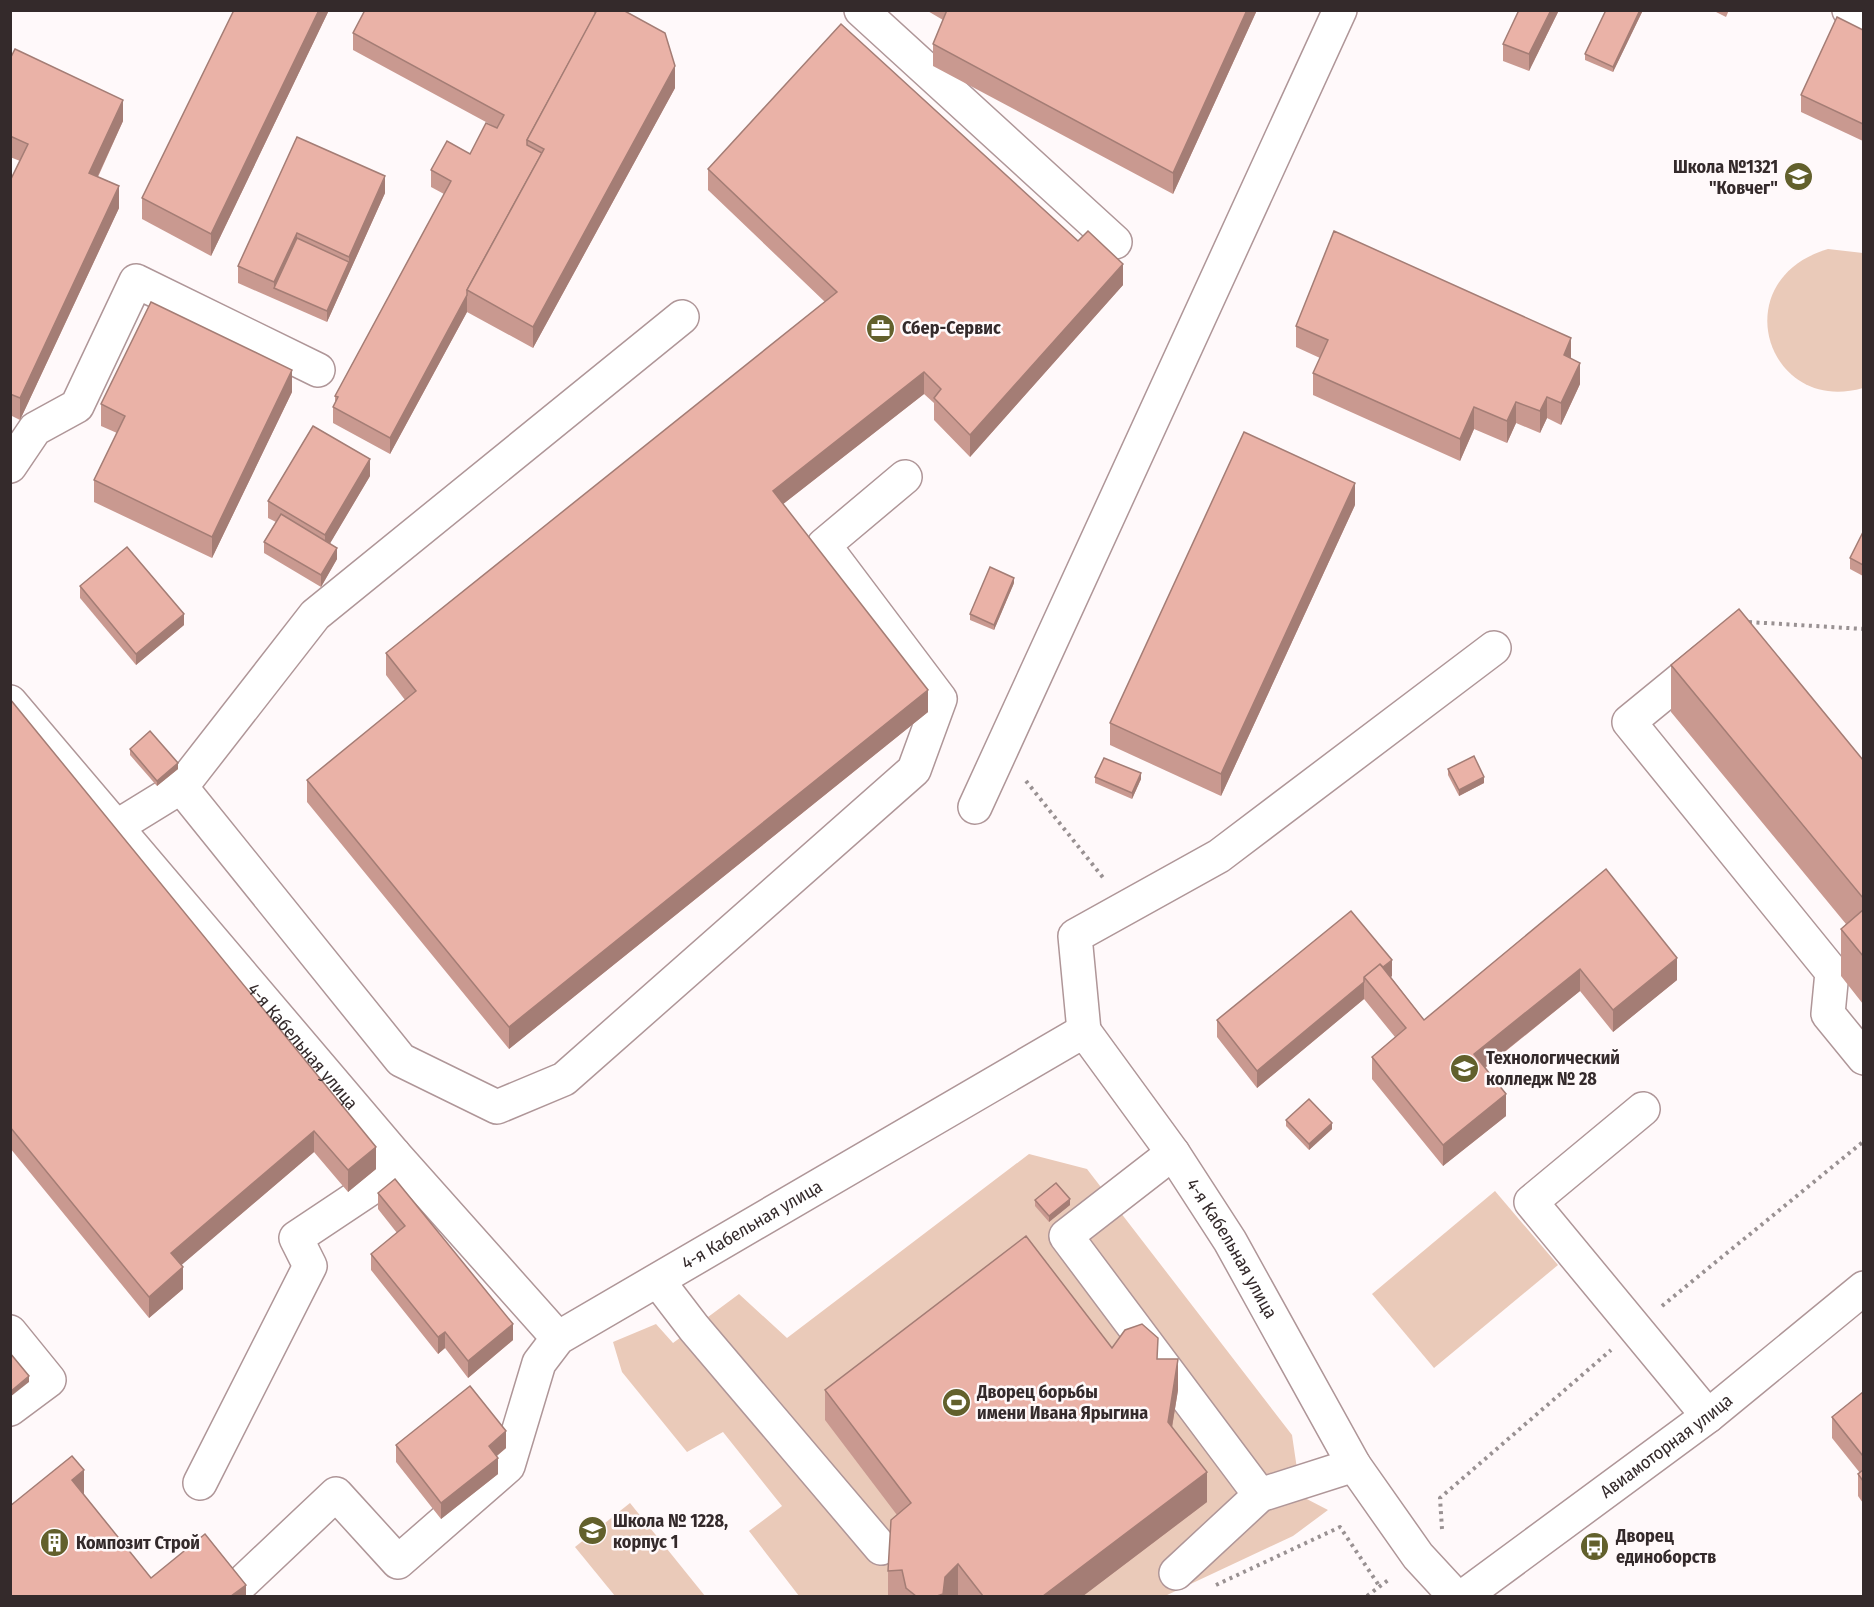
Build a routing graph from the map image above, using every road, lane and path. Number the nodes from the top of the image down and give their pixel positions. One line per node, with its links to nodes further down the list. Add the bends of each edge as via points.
1 (861, 10): 5 (street)
2 (1340, 10): 14 (street)
3 (1848, 10): 4 (street)
4 (1863, 17)
5 (1115, 242)
6 (682, 317): 15 (street, via 315,615)
7 (318, 370): 8 (street, via 136,281 77,406 35,429)
8 (10, 466)
9 (905, 477): 15 (street, via 824,545 939,699 914,770 564,1079 497,1107 401,1060)
10 (1749, 622): 11 (path); 20 (street, via 1629,722 1832,972 1828,1014)
11 (1863, 629)
12 (1494, 648): 18 (street, via 1219,856)
13 (10, 702): 17 (street, 4-я Кабельная улица)
14 (1001, 749): 16 (street); 18 (path)
15 (181, 787): 17 (street)
16 (975, 807)
17 (116, 827): 23 (street, 4-я Кабельная улица)
18 (1127, 908): 19 (street, via 1075,936)
19 (1084, 1031): 22 (street, 4-я Кабельная улица); 24 (street, 4-я Кабельная улица)
20 (1863, 1058)
21 (1643, 1109): 29 (street, via 1531,1202)
22 (1173, 1153): 30 (street, 4-я Кабельная улица, via 1230,1241); 32 (street, via 1066,1236)
23 (393, 1154): 27 (street, 4-я Кабельная улица); 31 (street, via 389,1176 296,1238 310,1266)
24 (657, 1281): 27 (street, 4-я Кабельная улица); 33 (street)
25 (1863, 1288): 29 (street, Авиамоторная улица)
26 (10, 1332): 28 (street, via 49,1380)
27 (558, 1338): 38 (street, via 539,1363 508,1466 398,1562 336,1494)
28 (10, 1409)
29 (1708, 1416): 41 (street, Авиамоторная улица)
30 (1354, 1465): 32 (street); 40 (street, 4-я Кабельная улица, via 1418,1556)
31 (200, 1483)
32 (1260, 1495): 34 (street)
33 (881, 1548)
34 (1176, 1573)
35 (1397, 1574): 37 (path)
36 (1213, 1587): 37 (path, via 1340,1527)
37 (1380, 1587): 39 (path)
38 (228, 1596)
39 (1367, 1596)
40 (1455, 1596)
41 (1464, 1596)

